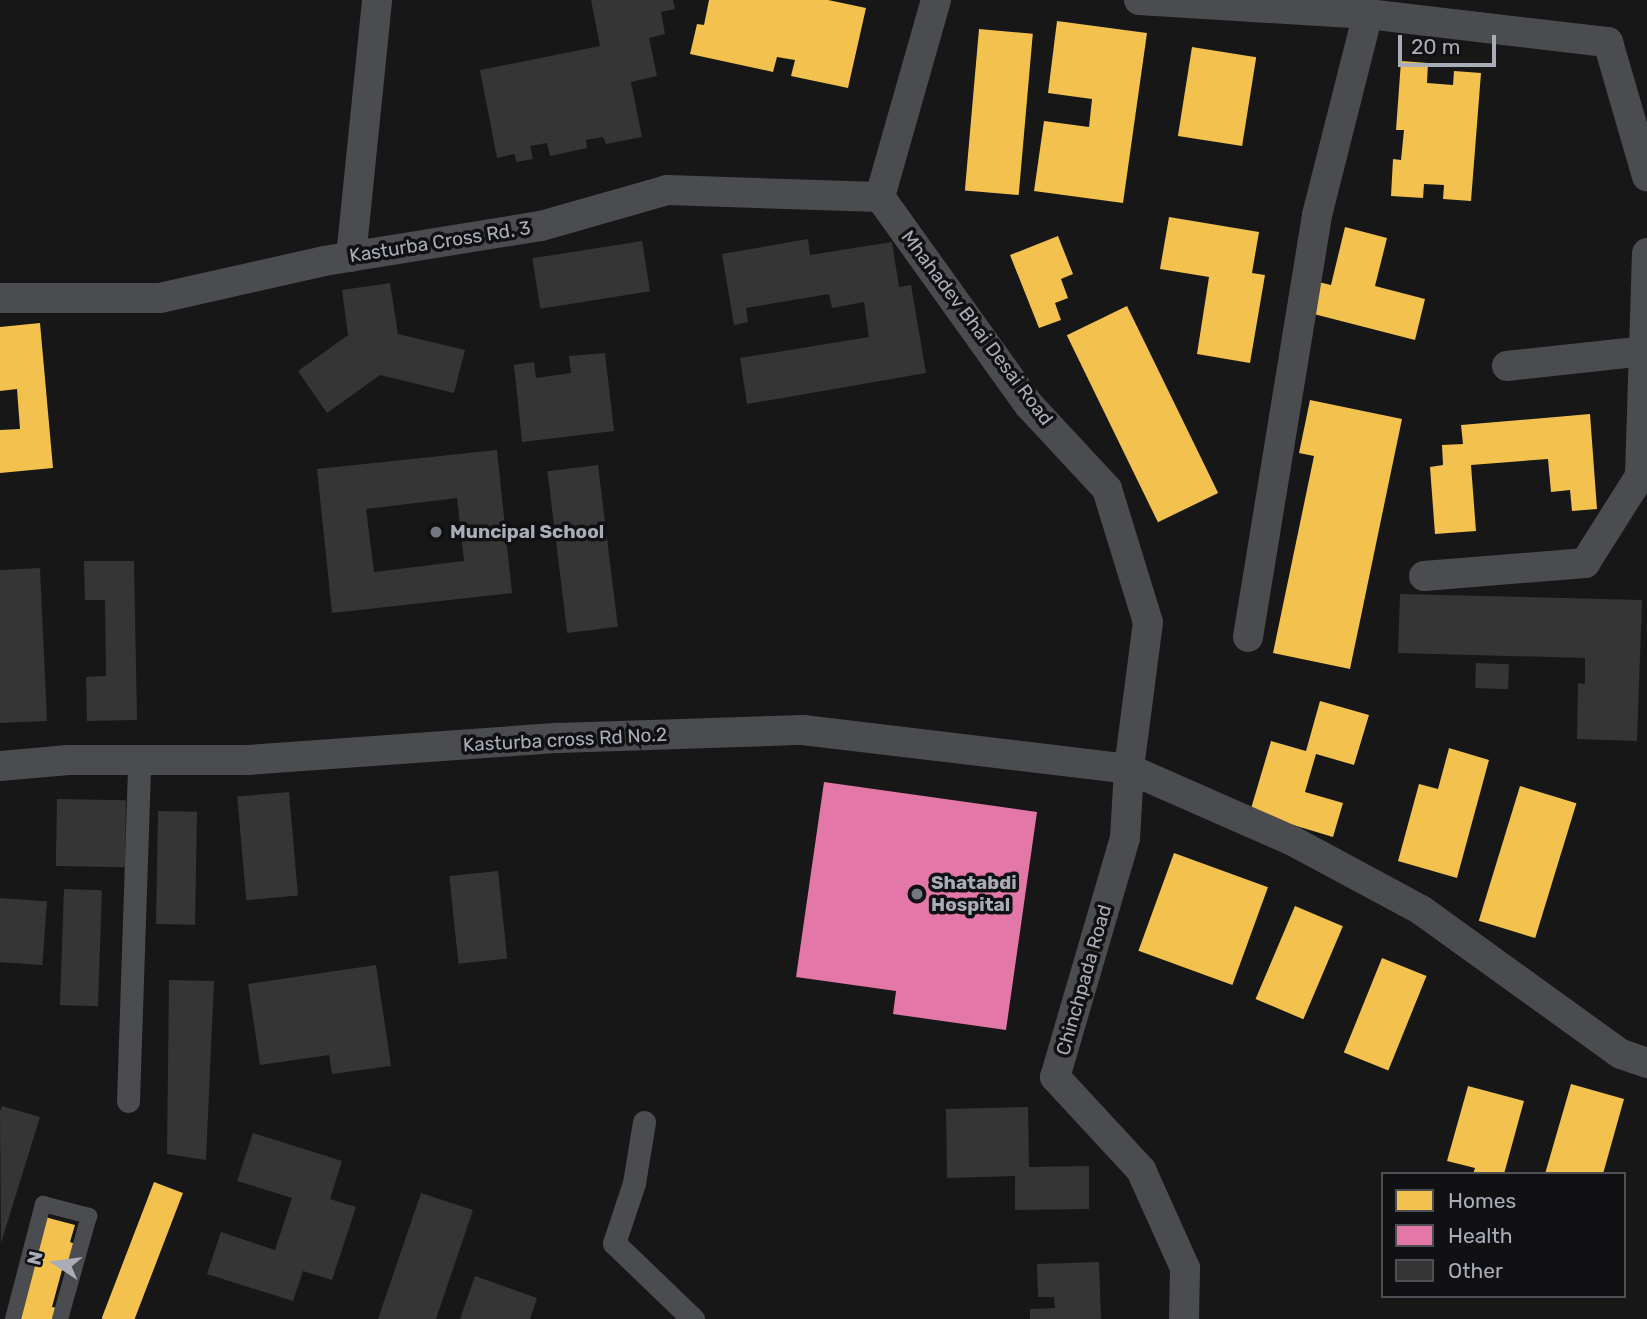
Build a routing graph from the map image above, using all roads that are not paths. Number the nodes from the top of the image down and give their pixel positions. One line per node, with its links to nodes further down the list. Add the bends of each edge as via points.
1 (377, 0): 8 (street)
2 (936, 0): 6 (street)
3 (1139, 0): 4 (street)
4 (1368, 14): 5 (street, via 1608,42); 13 (street, via 1317,215)
5 (1647, 176)
6 (880, 197): 8 (street, Kasturba Cross Rd. 3, via 667,190 541,226); 16 (street, Mhahadev Bhai Desai Road, via 1029,405 1107,489 1148,622)
7 (1647, 253): 10 (street)
8 (351, 257): 9 (street, Kasturba Cross Rd. 3, via 160,298)
9 (0, 298)
10 (1644, 351): 11 (street); 12 (street, via 1640,476 1585,563)
11 (1507, 366)
12 (1424, 576)
13 (1248, 637)
14 (139, 761): 15 (street, Kasturba cross Rd No.2, via 69,760); 16 (street, Kasturba cross Rd No.2, via 248,760 558,738 803,730); 18 (street)
15 (0, 766)
16 (1129, 769): 17 (street, Kasturba cross Rd No.2, via 1291,840 1421,911 1621,1054); 23 (street, Chinchpada Road, via 1125,838 1055,1077 1141,1170 1185,1268)
17 (1647, 1063)
18 (128, 1101)
19 (644, 1122): 22 (street, via 634,1183 614,1242)
20 (13, 1319): 21 (lane, via 43,1204 89,1216)
21 (60, 1319)
22 (693, 1319)
23 (1184, 1319)

